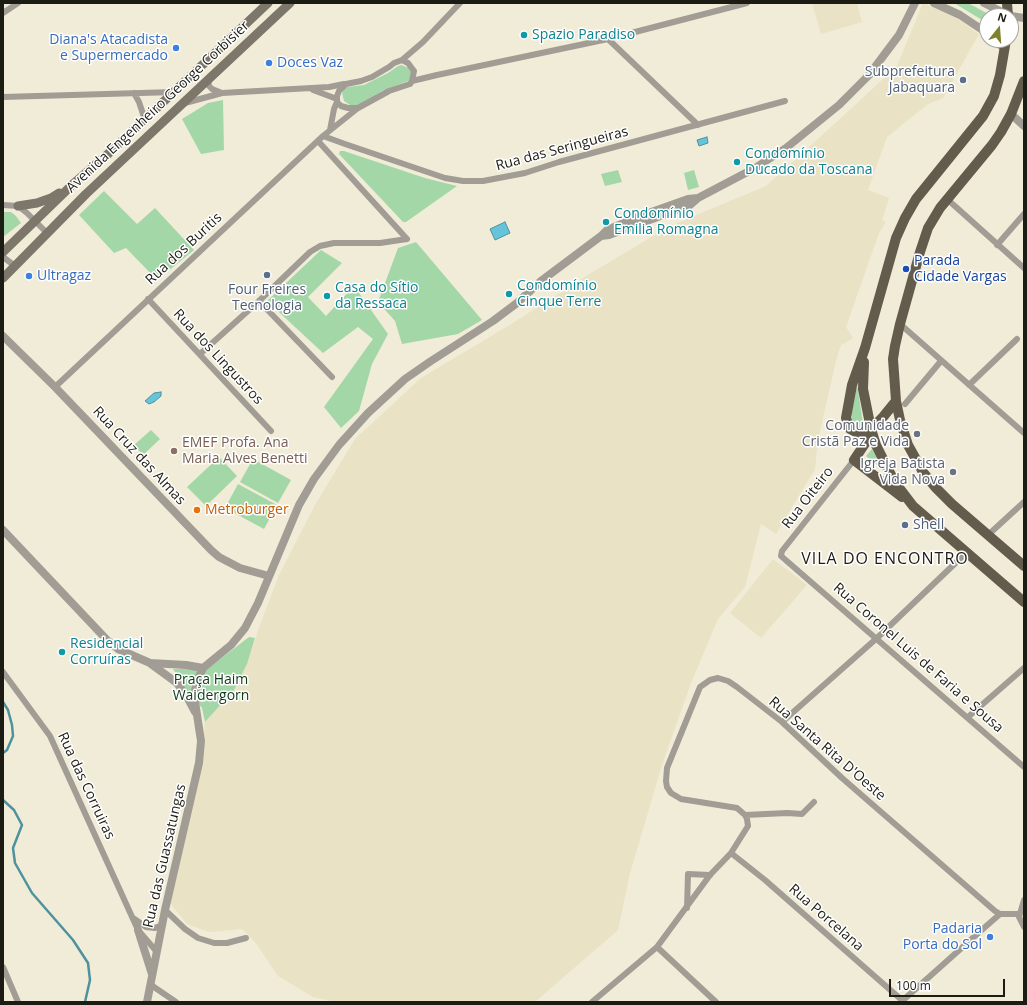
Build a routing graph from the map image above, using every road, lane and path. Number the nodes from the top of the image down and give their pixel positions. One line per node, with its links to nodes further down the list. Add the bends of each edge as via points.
1 (268, 3): 22 (main road, Avenida Engenheiro George Corbisier)
2 (290, 3): 17 (main road, Avenida Engenheiro George Corbisier)
3 (460, 3): 13 (street)
4 (746, 3): 12 (street, Rua dos Buritis)
5 (915, 3): 73 (street, via 899,35 869,74 839,105 786,148 698,198 688,199 609,235 601,236 552,272 493,321 405,379 368,413 339,445 314,479 299,505)
6 (934, 3): 11 (street)
7 (984, 3): 9 (street)
8 (15, 4): 10 (street)
9 (994, 8)
10 (3, 13)
11 (979, 28)
12 (608, 39): 18 (street, Rua dos Buritis); 32 (street)
13 (423, 42): 15 (street); 16 (street)
14 (1005, 48): 55 (main road, via 994,96 983,116 916,199 905,218 896,238)
15 (402, 60): 16 (street); 20 (street, via 372,77)
16 (408, 63): 18 (street, via 414,71)
17 (208, 80): 24 (street, via 212,89); 28 (main road, Avenida Engenheiro George Corbisier)
18 (412, 81): 29 (street, Rua dos Buritis)
19 (1024, 81): 30 (main road)
20 (346, 84): 21 (street); 26 (street, via 339,91)
21 (308, 88): 24 (street); 26 (street)
22 (175, 92): 23 (street); 31 (main road, Avenida Engenheiro George Corbisier)
23 (134, 93): 25 (street); 31 (street)
24 (222, 93): 28 (street)
25 (3, 97)
26 (337, 100): 29 (street, via 342,106); 34 (street)
27 (785, 101): 32 (street, Rua das Seringueiras)
28 (183, 103): 43 (main road, Avenida Engenheiro George Corbisier)
29 (358, 108): 34 (street, Rua dos Buritis)
30 (1011, 114): 33 (street); 38 (main road, via 992,145)
31 (145, 120): 37 (main road, Avenida Engenheiro George Corbisier)
32 (698, 125): 35 (street, Rua das Seringueiras, via 525,173 483,181 445,178)
33 (1024, 126)
34 (330, 130): 35 (street, Rua dos Buritis)
35 (323, 136): 36 (street, Rua dos Buritis)
36 (318, 141): 50 (street, Rua dos Buritis); 51 (street, via 406,239 320,246 310,252)
37 (72, 185): 40 (main road, via 51,198); 42 (main road, Avenida Engenheiro George Corbisier)
38 (947, 199): 44 (street); 52 (main road, via 926,234)
39 (3, 205): 40 (street)
40 (18, 206): 42 (street)
41 (1024, 214): 44 (street)
42 (35, 220): 43 (street); 45 (main road, Avenida Engenheiro George Corbisier)
43 (46, 233): 47 (main road, Avenida Engenheiro George Corbisier)
44 (997, 245): 48 (street)
45 (3, 252)
46 (3, 257): 47 (street)
47 (15, 266): 49 (main road, Avenida Engenheiro George Corbisier)
48 (1024, 268)
49 (3, 278)
50 (148, 299): 56 (street, Rua dos Lingustros); 60 (street, Rua dos Buritis)
51 (259, 301): 56 (street); 58 (street)
52 (900, 324): 57 (street); 61 (main road, via 893,359)
53 (3, 336): 60 (street, Rua Cruz das Almas)
54 (1017, 339): 59 (street)
55 (865, 348): 63 (main road, via 863,389); 63 (main road, via 852,385 846,418 854,432)
56 (200, 354): 62 (street, Rua dos Lingustros)
57 (941, 361): 59 (street); 61 (street)
58 (332, 377)
59 (969, 385): 64 (street)
60 (56, 387): 73 (street, Rua Cruz das Almas, via 211,550 240,568)
61 (900, 402): 63 (main road); 69 (main road, via 900,420 906,439 923,472 952,504)
62 (271, 431)
63 (871, 431): 65 (main road); 67 (main road, via 889,472)
64 (1024, 433)
65 (854, 460): 67 (main road); 70 (street, Rua Oiteiro)
66 (1024, 502): 69 (street)
67 (913, 506): 71 (main road)
68 (3, 530): 76 (street, via 106,640 118,649)
69 (988, 535): 72 (main road)
70 (782, 551): 75 (street, Rua Coronel Luis de Faria e Sousa, via 780,554 783,558)
71 (967, 552): 74 (main road); 75 (street)
72 (1024, 566)
73 (269, 576): 77 (street, via 245,628 231,645)
74 (1024, 602)
75 (877, 638): 81 (street, Rua Coronel Luis de Faria e Sousa); 82 (street)
76 (150, 663): 77 (street); 80 (street, via 177,683)
77 (203, 668): 80 (street, via 195,687)
78 (1024, 668): 81 (street)
79 (3, 672): 93 (street, Rua das Corruiras, via 50,736)
80 (197, 715): 90 (street, Rua das Guassatungas, via 201,741 199,763)
81 (968, 717): 83 (street, Rua Coronel Luis de Faria e Sousa)
82 (782, 722): 85 (street, Rua Santa Rita D'Oeste, via 728,681 718,678 704,683 695,696 667,768 667,787 676,797 737,808); 91 (street, Rua Santa Rita D'Oeste)
83 (1024, 767)
84 (814, 802): 85 (street, via 802,814)
85 (745, 815): 86 (street, via 748,826)
86 (731, 853): 87 (street); 109 (street, Rua Porcelana)
87 (710, 875): 89 (street); 89 (street, via 688,874)
88 (1024, 900): 92 (street)
89 (687, 908): 98 (street)
90 (165, 910): 94 (street, Rua das Guassatungas); 97 (street, via 198,938 214,943 227,943)
91 (1000, 914): 92 (street); 109 (street)
92 (1020, 914): 95 (street)
93 (134, 918): 94 (street, via 146,927 155,928); 96 (street, Rua das Corruiras)
94 (162, 925): 99 (street, Rua das Guassatungas)
95 (1024, 927)
96 (138, 930): 99 (street, Rua das Corruiras); 101 (street)
97 (246, 938)
98 (658, 947): 107 (street); 108 (street)
99 (157, 952): 101 (street, Rua das Guassatungas)
100 (3, 967): 102 (street)
101 (152, 975): 103 (street, Rua das Guassatungas)
102 (5, 976): 104 (street)
103 (151, 985): 105 (street, Rua das Guassatungas); 106 (street)
104 (18, 1002)
105 (147, 1002)
106 (176, 1002)
107 (592, 1002)
108 (716, 1002)
109 (902, 1002)

